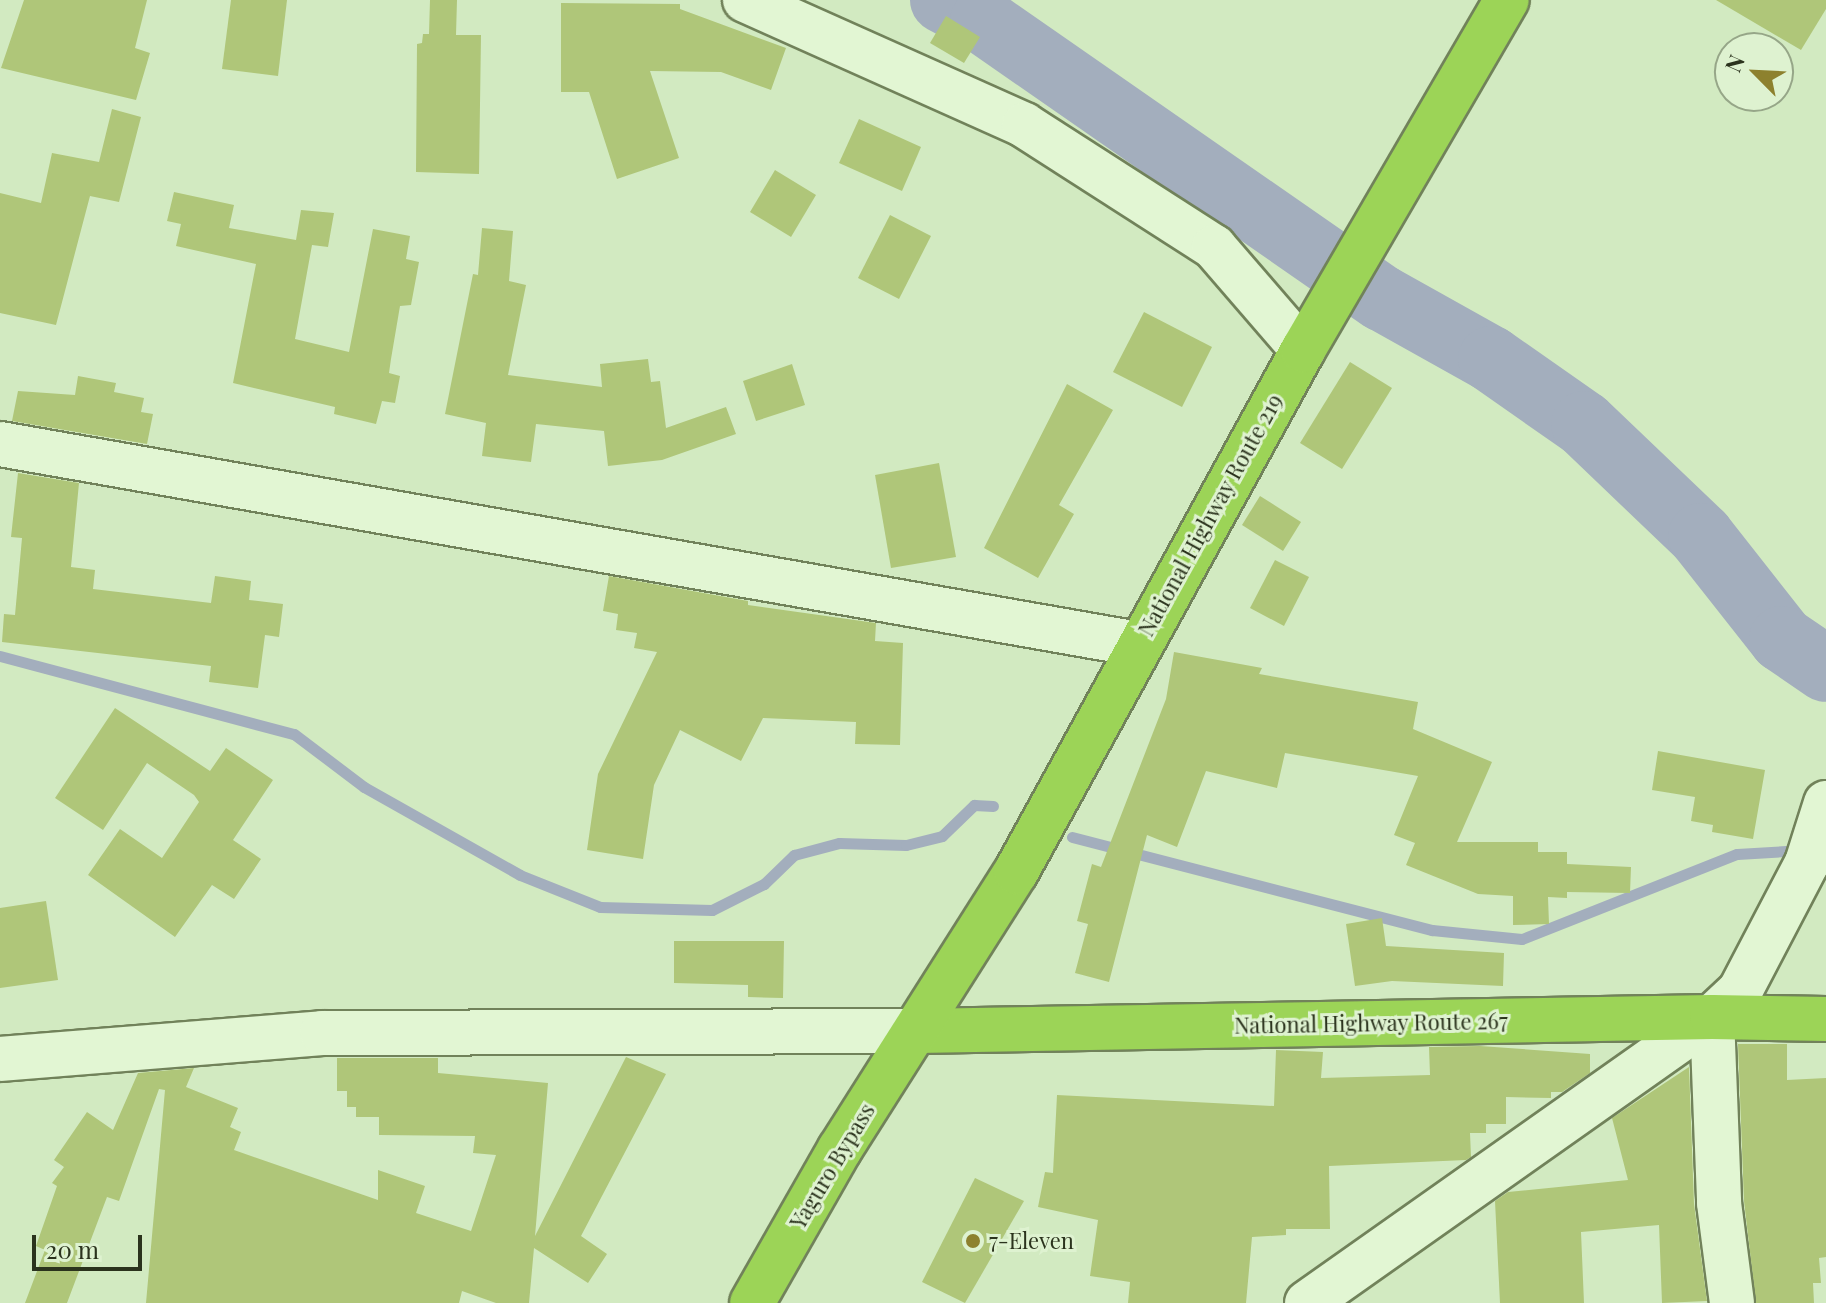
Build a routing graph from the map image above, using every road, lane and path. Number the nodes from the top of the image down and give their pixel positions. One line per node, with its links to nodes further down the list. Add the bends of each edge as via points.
1 (745, 0): 3 (street, via 1024,125 1214,247)
2 (1507, 0): 3 (highway, National Highway Route 219)
3 (1303, 350): 5 (highway, National Highway Route 219)
4 (0, 444): 5 (street)
5 (1138, 644): 9 (highway, National Highway Route 219, via 1016,872)
6 (1816, 834): 7 (street, via 1740,991)
7 (1712, 1017): 8 (highway, National Highway Route 267); 9 (highway, National Highway Route 267); 12 (street); 13 (street, via 1719,1203)
8 (1826, 1019)
9 (917, 1031): 10 (street, via 322,1033); 11 (highway, Yaguro Bypass, via 840,1149)
10 (0, 1059)
11 (752, 1303)
12 (1307, 1303)
13 (1732, 1303)

